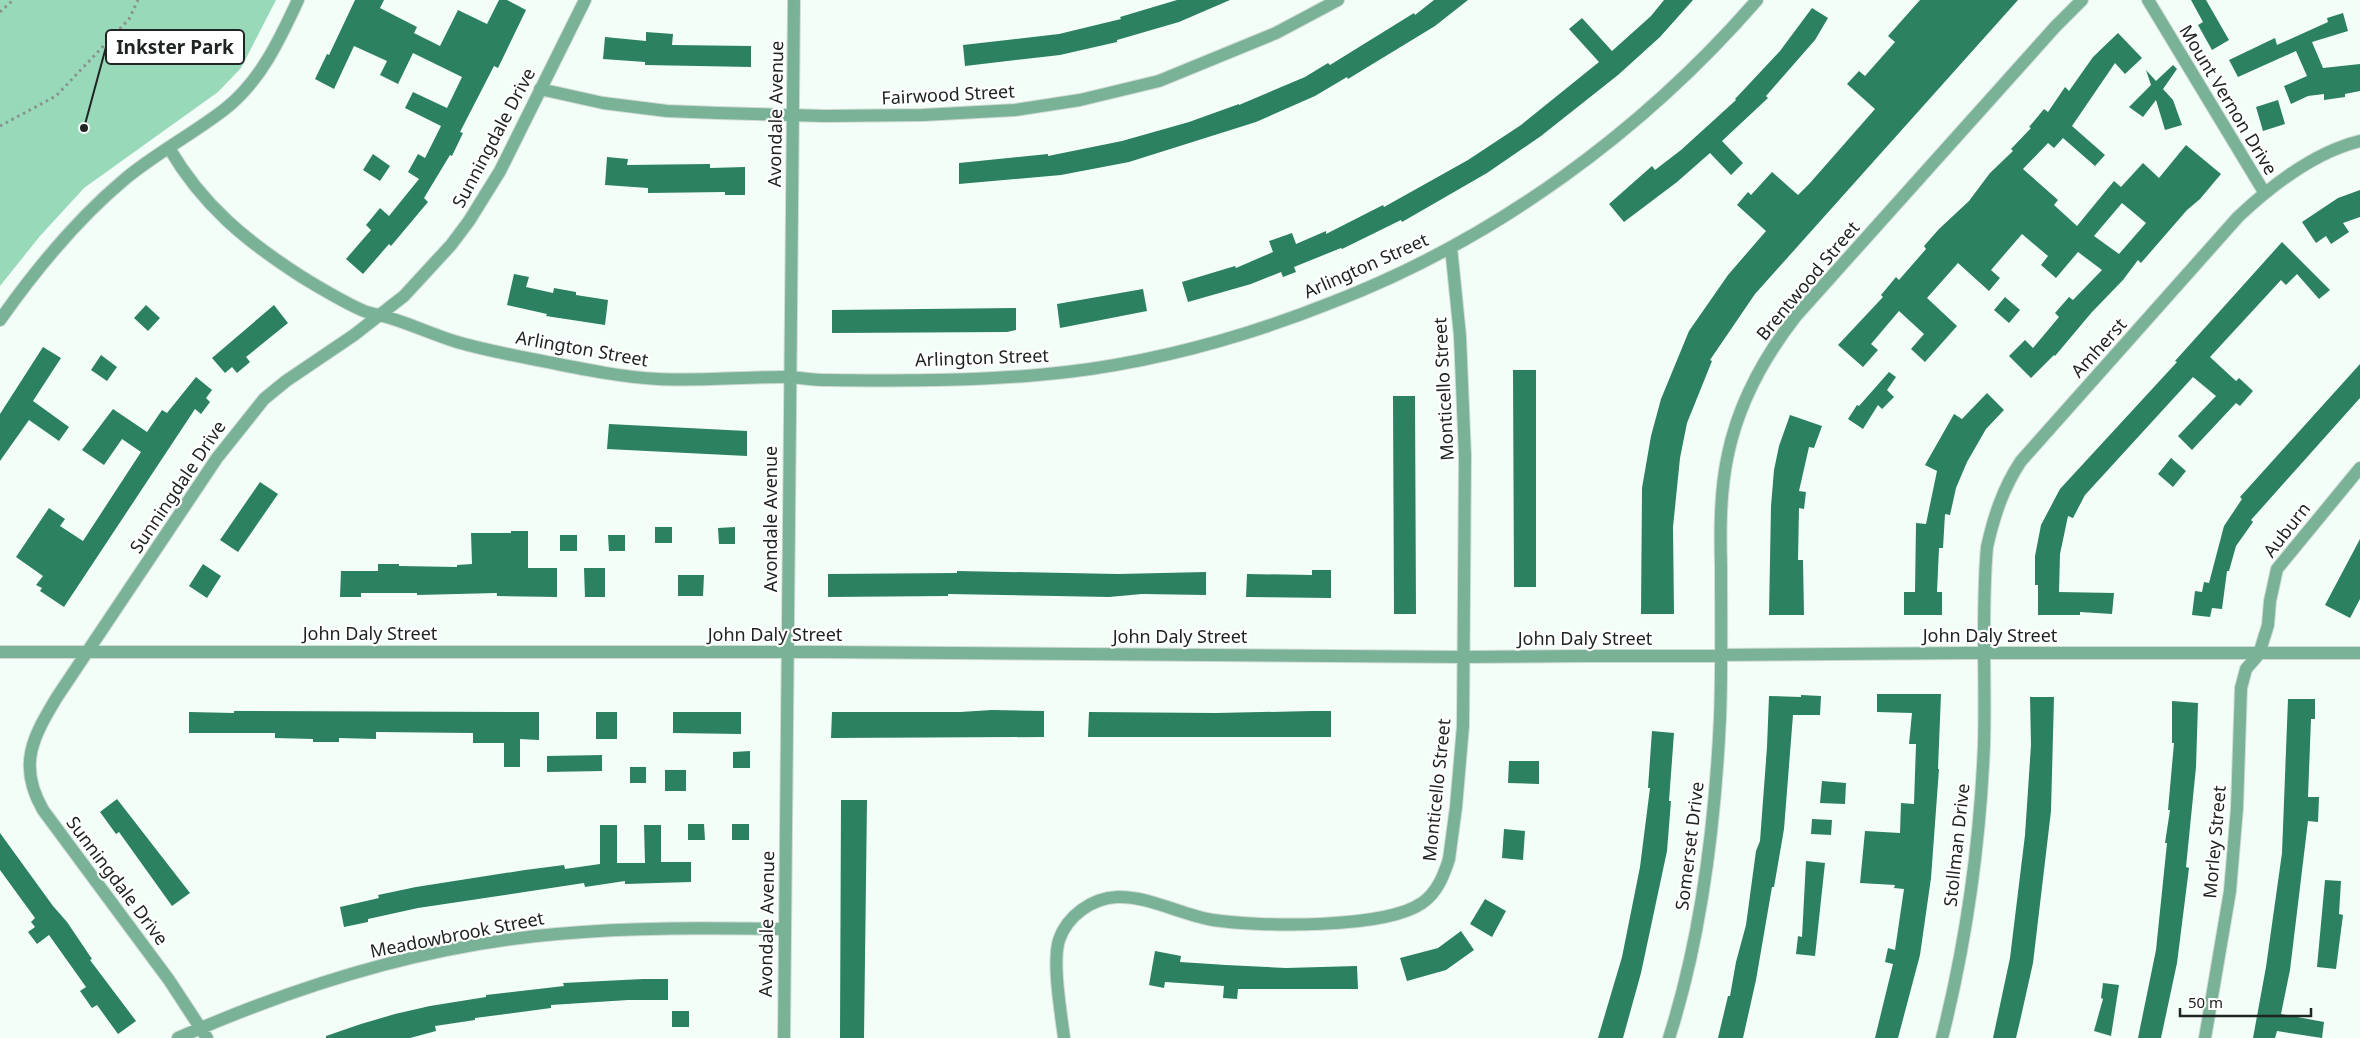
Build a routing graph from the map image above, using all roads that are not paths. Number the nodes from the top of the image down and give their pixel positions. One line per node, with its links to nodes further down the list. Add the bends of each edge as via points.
1 (298, 0): 11 (street, via 272,51 250,83 226,108)
2 (585, 0): 8 (street, Sunningdale Drive)
3 (794, 0): 9 (street, Avondale Avenue)
4 (1338, 0): 9 (street, Fairwood Street, via 1276,33 1159,81 1080,100 962,114)
5 (1757, 0): 13 (street, Arlington Street, via 1692,69 1635,121 1574,169 1511,212)
6 (2082, 0): 24 (street, Brentwood Street, via 1796,316 1764,362 1737,421 1724,478 1720,519)
7 (2148, 0): 12 (street, Mount Vernon Drive)
8 (540, 89): 9 (street, Fairwood Street, via 667,111); 14 (street, Sunningdale Drive, via 500,171 469,221 425,275)
9 (794, 116): 16 (street, Avondale Avenue)
10 (2360, 141): 12 (street, Amherst, via 2312,160)
11 (169, 148): 14 (street, Arlington Street, via 200,194 243,236 317,286); 15 (street, via 97,203)
12 (2264, 192): 21 (street, Amherst, via 2238,217 2021,461 2007,482 1993,517 1987,547)
13 (1451, 247): 16 (street, Arlington Street, via 1380,282 1295,317 1222,340 1133,362 1001,377 822,380); 25 (street, Monticello Street, via 1464,405)
14 (379, 315): 16 (street, Arlington Street, via 462,344 610,374 685,380); 18 (street, Sunningdale Drive, via 286,381 264,399 242,424)
15 (0, 320)
16 (790, 377): 20 (street, Avondale Avenue)
17 (2360, 468): 22 (street, Auburn, via 2277,570 2268,625)
18 (89, 651): 19 (street, John Daly Street); 20 (street, John Daly Street); 27 (street, Sunningdale Drive, via 35,736 29,760 32,788 43,810 169,980)
19 (0, 652)
20 (788, 652): 25 (street, John Daly Street); 26 (street, Avondale Avenue)
21 (1985, 653): 22 (street, John Daly Street); 24 (street, John Daly Street); 32 (street, Stollman Drive, via 1980,810 1960,954)
22 (2259, 654): 23 (street, John Daly Street); 33 (street, Morley Street, via 2246,669 2242,688 2230,892)
23 (2360, 654)
24 (1721, 656): 25 (street, John Daly Street); 31 (street, Somerset Drive, via 1715,798 1708,862 1691,953)
25 (1464, 657): 30 (street, Monticello Street, via 1461,761 1449,859 1445,873 1429,898 1414,908 1387,916 1319,924 1211,920 1133,898 1102,899 1076,914 1059,941 1058,986)
26 (785, 929): 27 (street, Meadowbrook Street, via 613,930 480,944 342,976 267,1001); 29 (street, Avondale Avenue)
27 (204, 1033): 28 (street, Meadowbrook Street)
28 (178, 1038)
29 (784, 1038)
30 (1064, 1038)
31 (1669, 1038)
32 (1942, 1038)
33 (2205, 1038)

